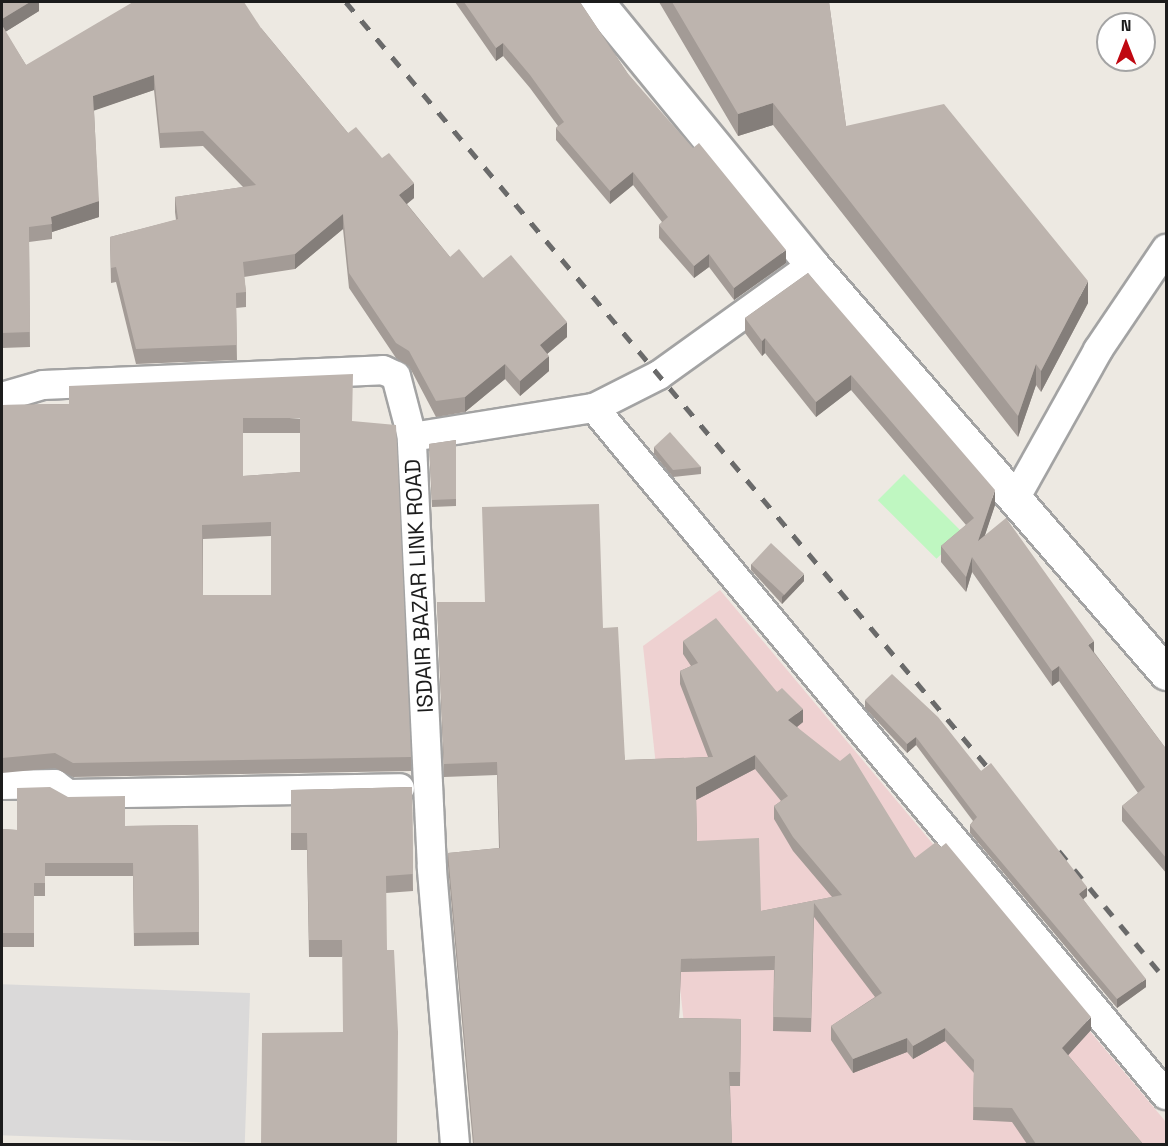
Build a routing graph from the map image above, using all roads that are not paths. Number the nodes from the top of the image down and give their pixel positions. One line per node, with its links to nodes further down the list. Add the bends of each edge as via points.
1 (597, 2): 3 (street)
2 (1167, 249): 7 (street, via 1098,350)
3 (812, 265): 5 (street, ISDAIR BAZAR LINK ROAD, via 659,375); 7 (street)
4 (2, 398): 6 (street, via 43,385 382,370 396,376)
5 (594, 408): 6 (street, ISDAIR BAZAR LINK ROAD); 11 (street)
6 (412, 437): 10 (street, ISDAIR BAZAR LINK ROAD)
7 (1016, 497): 8 (street)
8 (1167, 673)
9 (2, 785): 10 (street, via 55,784 68,794)
10 (429, 787): 12 (street, ISDAIR BAZAR LINK ROAD)
11 (1167, 1095)
12 (455, 1144)

